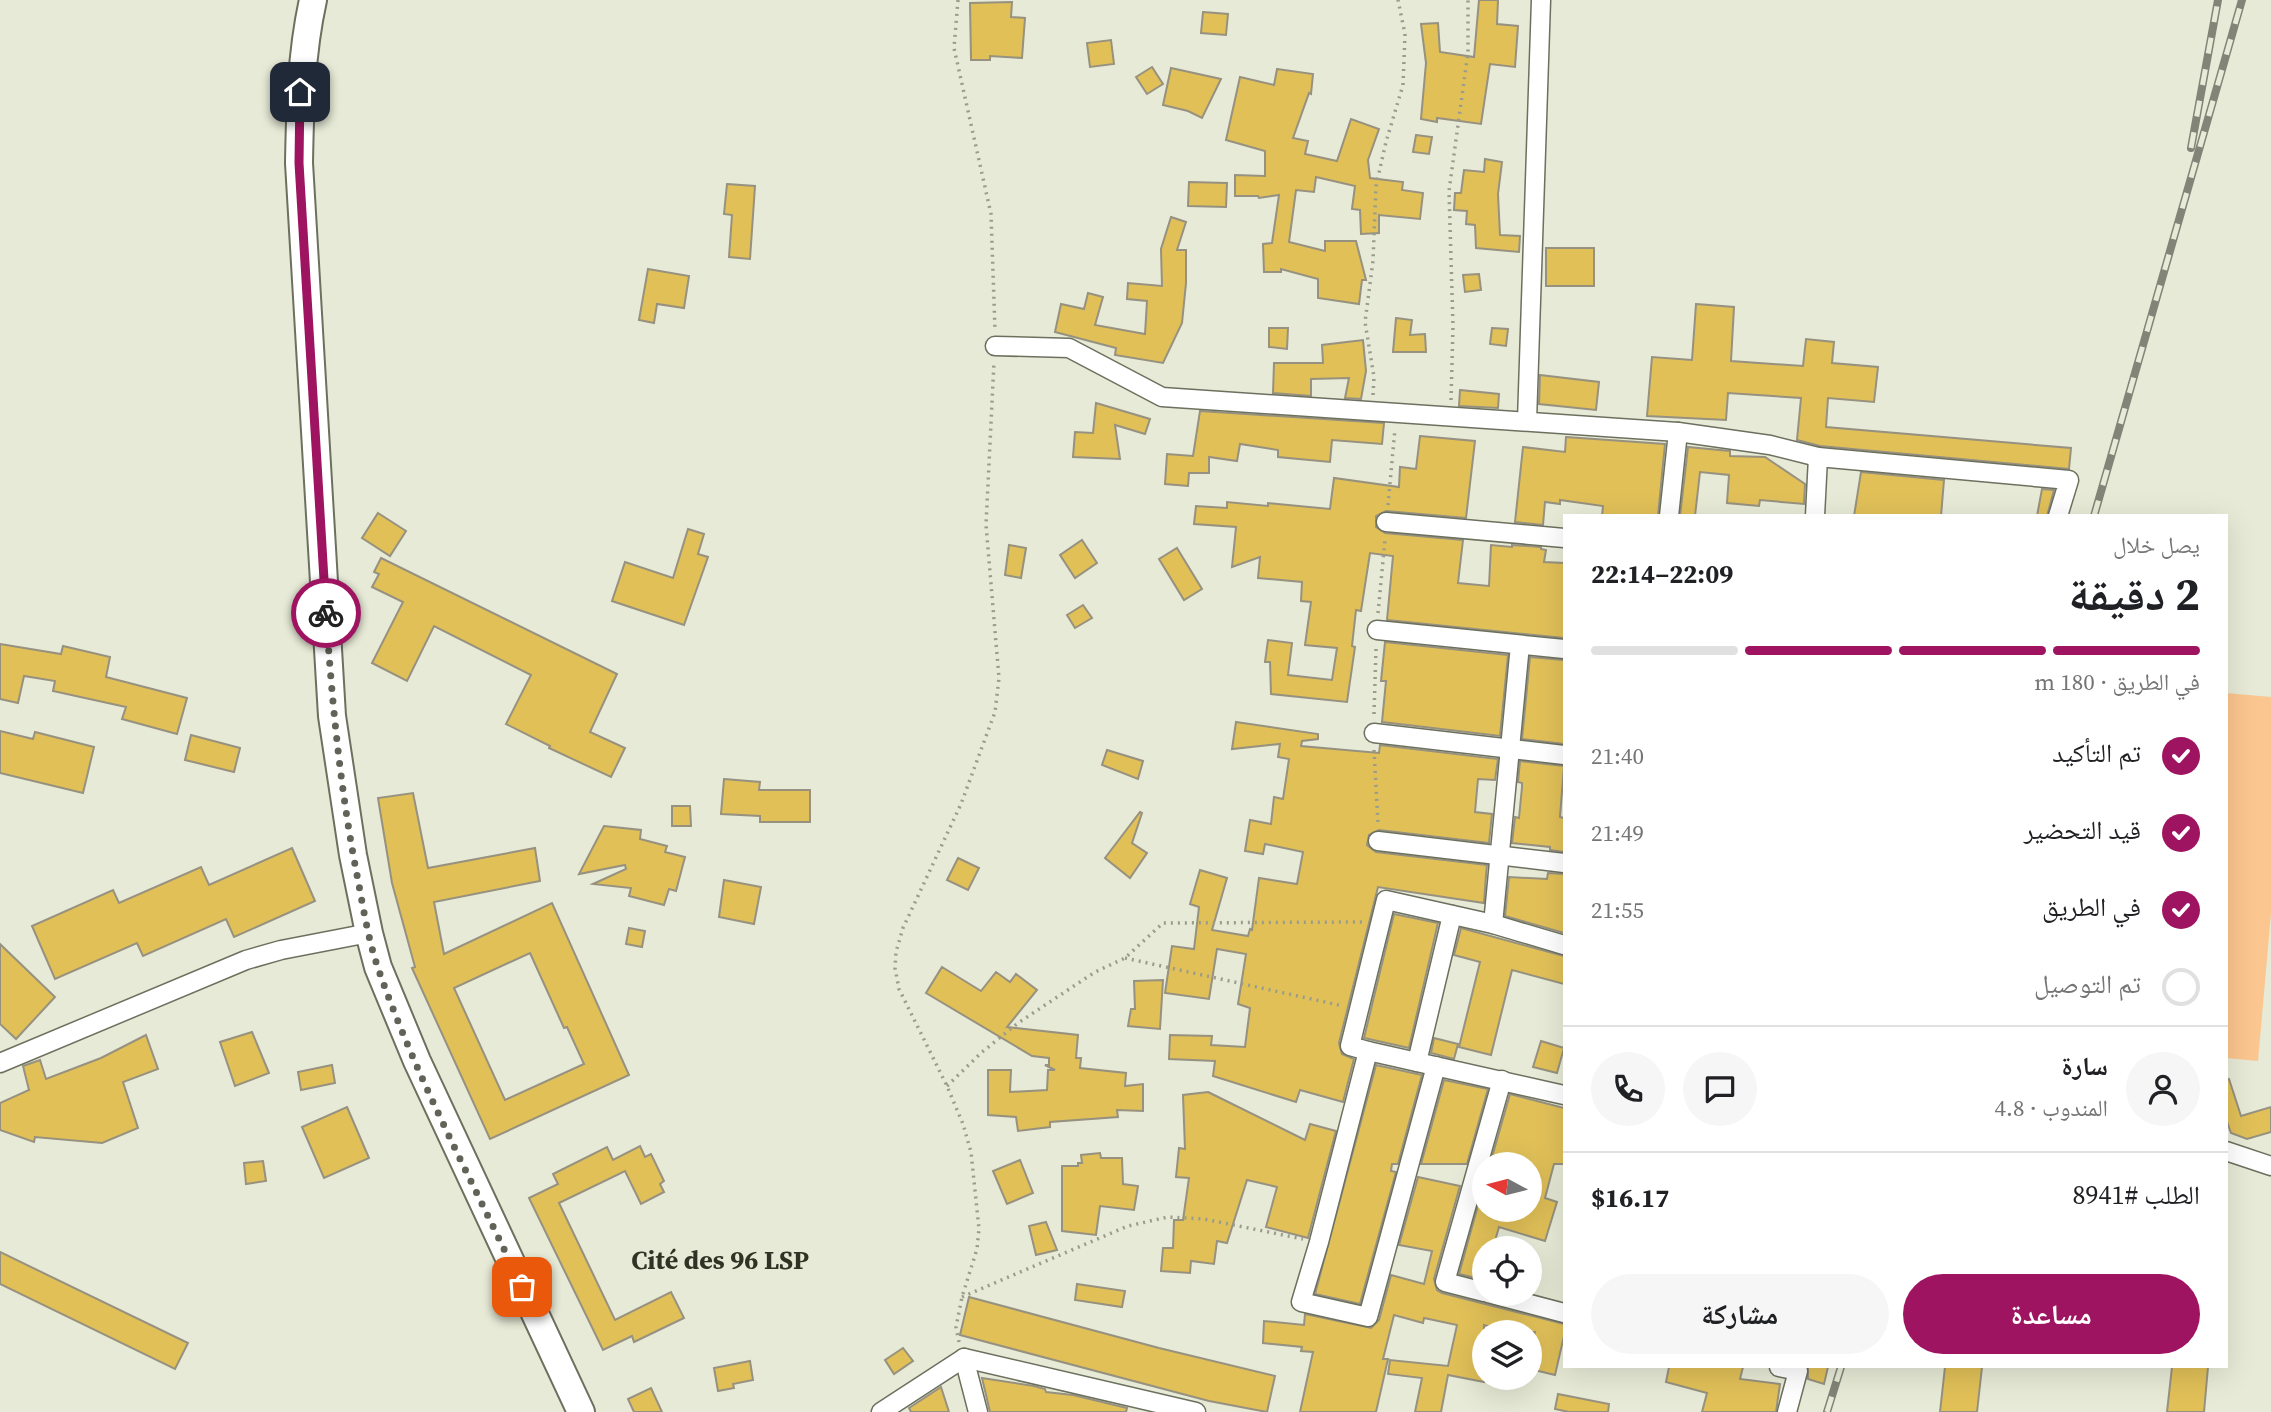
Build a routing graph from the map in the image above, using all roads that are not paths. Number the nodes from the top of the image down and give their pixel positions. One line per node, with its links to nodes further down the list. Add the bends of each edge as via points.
1 (313, 0): 23 (main road, via 300,92 299,163 317,471 332,716)
2 (1541, 0): 4 (street)
3 (995, 346): 4 (street, via 1069,348 1162,397)
4 (1527, 421): 5 (street)
5 (1678, 432): 6 (street); 7 (street)
6 (1818, 457): 8 (street); 9 (street, via 2069,480)
7 (1669, 514)
8 (1815, 514)
9 (2060, 514)
10 (1387, 522): 11 (street)
11 (1563, 538)
12 (1377, 630): 13 (street)
13 (1520, 645): 14 (street); 16 (street)
14 (1563, 649)
15 (1374, 733): 16 (street)
16 (1511, 749): 17 (street); 19 (street)
17 (1563, 755)
18 (1378, 841): 19 (street)
19 (1499, 857): 20 (street); 22 (street)
20 (1563, 863)
21 (1452, 915): 22 (street); 25 (street, via 1386,900 1350,1046); 26 (street)
22 (1493, 925): 24 (street)
23 (369, 933): 27 (street, via 246,960); 39 (main road, via 378,967 422,1073)
24 (1563, 945)
25 (1368, 1051): 26 (street); 28 (street, via 1301,1302 1368,1317)
26 (1417, 1062): 28 (street)
27 (0, 1063)
28 (1436, 1066): 29 (street)
29 (1502, 1080): 30 (street); 33 (street, via 1445,1282)
30 (1563, 1095)
31 (2228, 1152): 32 (street)
32 (2271, 1166)
33 (1472, 1289)
34 (1537, 1306): 35 (street)
35 (1563, 1313)
36 (964, 1358): 38 (street); 40 (street); 41 (street)
37 (1784, 1368): 44 (street, via 1798,1371)
38 (1113, 1392): 42 (street); 43 (street)
39 (581, 1412)
40 (881, 1412)
41 (978, 1412)
42 (1119, 1412)
43 (1196, 1412)
44 (1787, 1412)

